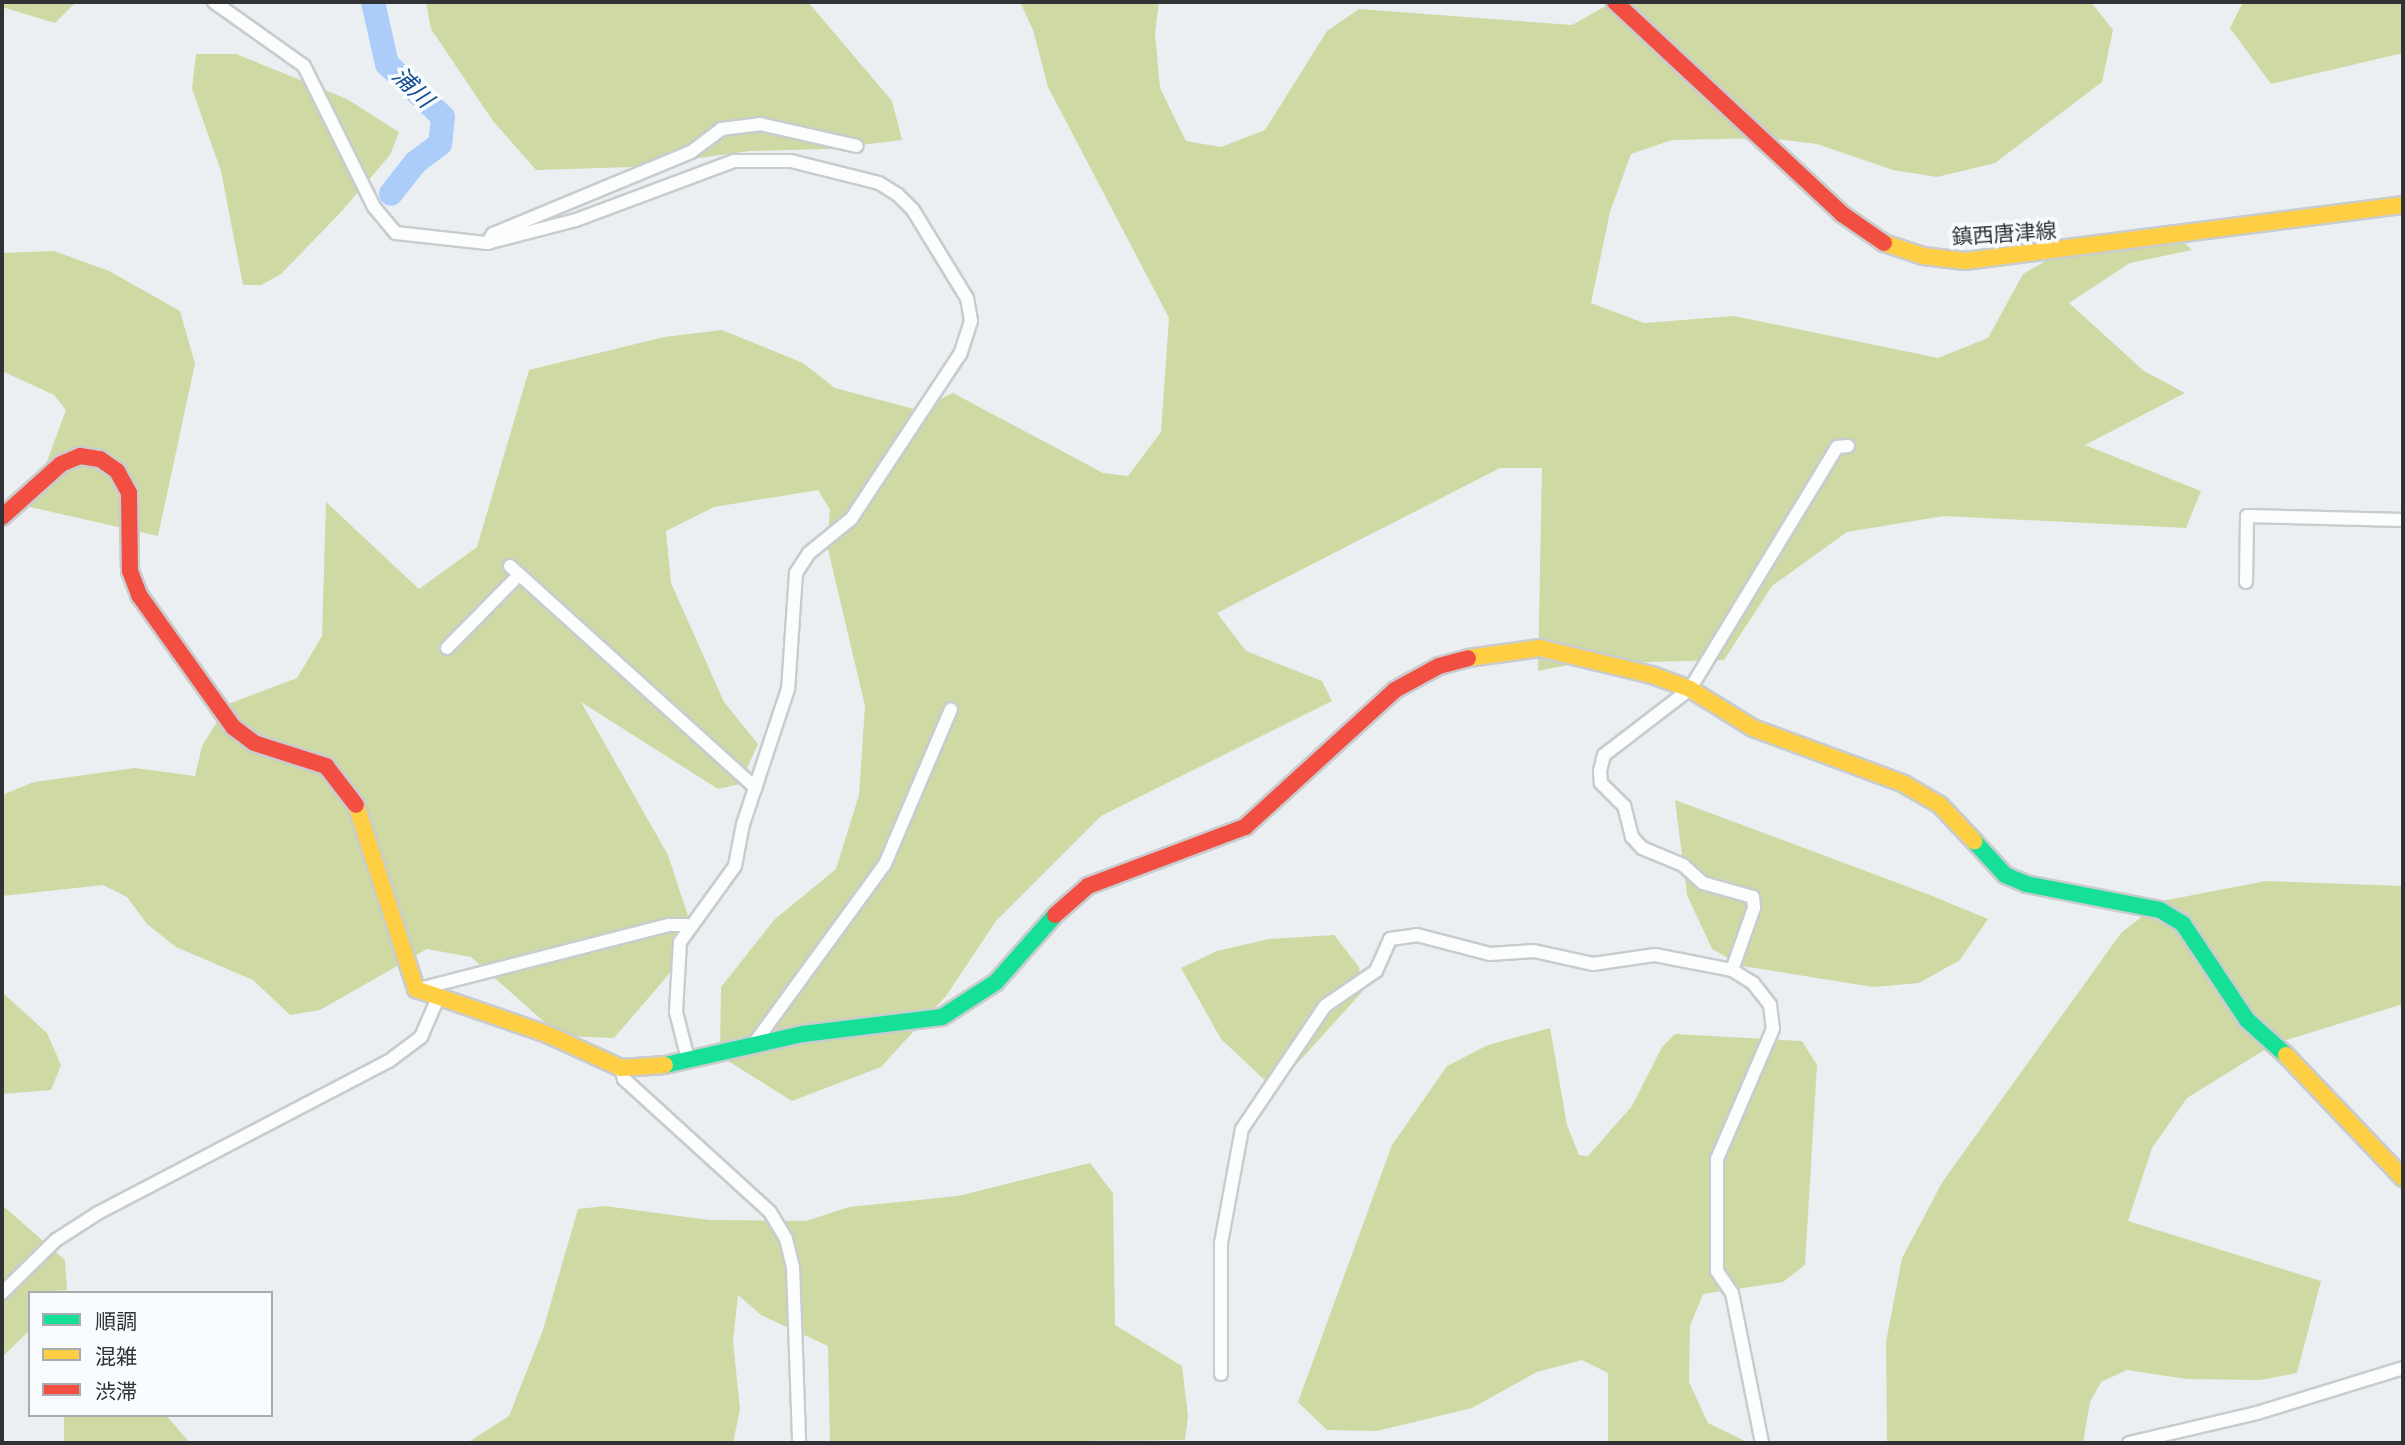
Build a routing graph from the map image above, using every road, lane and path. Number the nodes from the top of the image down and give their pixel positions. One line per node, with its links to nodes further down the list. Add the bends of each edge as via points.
1 (214, 2): 5 (street, via 277,42 304,66 385,224 414,239)
2 (1615, 2): 4 (street, 鎮西唐津線, via 1842,215 1884,243 1923,256 1965,261 2045,254)
3 (857, 146): 5 (street, via 760,124 721,130 691,152 493,234)
4 (2403, 205)
5 (487, 243): 13 (street, via 576,220 734,161 791,161 878,183 898,195 914,210 967,298 971,321 960,354 851,519 809,553 796,573 788,689)
6 (1848, 446): 11 (street, via 1837,447)
7 (2, 517): 16 (street, via 61,464 90,457 117,471 129,493 130,571 139,595 233,727 265,748 326,766 343,782 356,805)
8 (2403, 520): 9 (street, via 2247,516)
9 (2246, 582)
10 (447, 648): 13 (street, via 514,571)
11 (1690, 690): 15 (street, via 1604,755 1601,783 1624,806 1632,837 1642,848 1683,865 1703,883 1753,897 1754,908); 18 (street, via 1540,648 1497,651 1439,666 1395,690 1245,827 1088,886 1063,905 996,982 966,1006 922,1021 851,1026); 21 (street, via 1754,728 1928,798 2005,875 2026,884 2160,910 2182,924 2248,1020 2319,1085)
12 (951, 709): 18 (street, via 885,864)
13 (756, 788): 14 (street, via 735,866 725,885)
14 (687, 925): 16 (street, via 669,925); 19 (street, via 675,976 676,1012)
15 (1732, 970): 24 (street, via 1656,955 1593,964 1534,951 1490,954 1417,934 1390,939 1376,971 1325,1006 1242,1129 1233,1155 1221,1243); 26 (street, via 1754,983 1770,1005 1773,1028 1717,1158 1717,1271 1732,1293)
16 (416, 989): 17 (street)
17 (437, 1000): 20 (street, via 547,1034); 22 (street, via 421,1037 389,1061 98,1213 56,1240)
18 (753, 1045): 19 (street)
19 (688, 1059): 20 (street, via 645,1070)
20 (621, 1068): 25 (street, via 624,1079 769,1212 786,1239 793,1267)
21 (2403, 1178)
22 (2, 1293)
23 (2403, 1367): 27 (street, via 2256,1413)
24 (1221, 1374)
25 (799, 1443)
26 (1762, 1443)
27 (2129, 1443)

